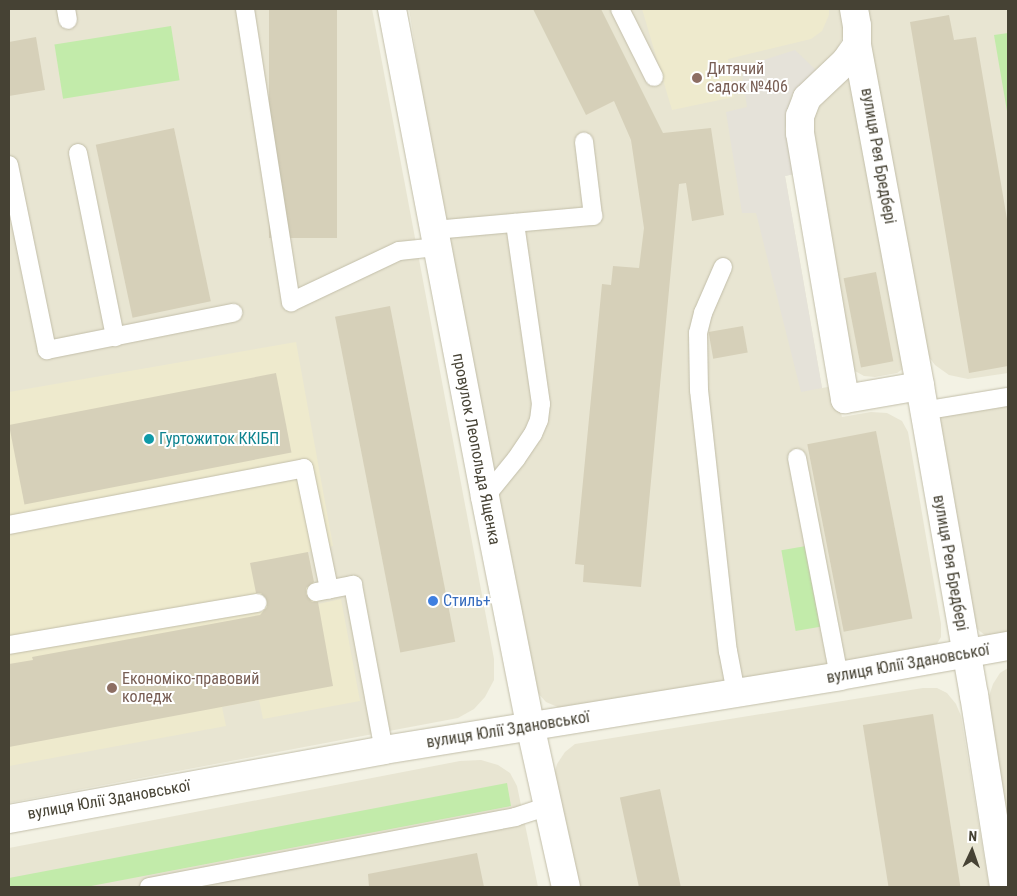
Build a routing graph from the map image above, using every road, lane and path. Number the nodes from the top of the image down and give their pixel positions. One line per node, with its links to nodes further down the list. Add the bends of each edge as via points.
1 (245, 9): 11 (lane, via 291,302 399,251)
2 (392, 9): 11 (street, провулок Леопольда Ященка)
3 (620, 9): 6 (lane)
4 (854, 9): 5 (street, вулиця Рея Бредбері)
5 (857, 45): 16 (street, вулиця Рея Бредбері); 16 (street, via 846,61 807,98 800,116 800,134 845,399)
6 (654, 77)
7 (584, 142): 10 (lane, via 593,216)
8 (78, 153): 14 (lane)
9 (9, 165): 14 (lane, via 46,350)
10 (515, 222): 11 (lane); 18 (lane, via 541,404 539,420 532,434)
11 (436, 239): 18 (street, провулок Леопольда Ященка)
12 (723, 267): 25 (lane, via 698,333 699,390 728,651)
13 (233, 313): 14 (lane)
14 (115, 337)
15 (1008, 397): 16 (lane)
16 (922, 398): 23 (street, вулиця Рея Бредбері)
17 (797, 458): 24 (lane)
18 (485, 497): 26 (street, провулок Леопольда Ященка)
19 (9, 525): 27 (lane, via 304,468 322,590 353,585)
20 (258, 603): 21 (lane)
21 (9, 645)
22 (1008, 646): 23 (street, вулиця Юлії Здановської)
23 (966, 654): 24 (street, вулиця Юлії Здановської); 32 (street, вулиця Рея Бредбері)
24 (839, 676): 25 (street, вулиця Юлії Здановської)
25 (736, 693): 26 (street, вулиця Юлії Здановської)
26 (530, 725): 27 (street, вулиця Юлії Здановської); 28 (street, провулок Леопольда Ященка)
27 (384, 750): 29 (street, вулиця Юлії Здановської)
28 (548, 806): 30 (lane, via 514,817); 31 (street, провулок Леопольда Ященка)
29 (9, 819)
30 (149, 887)
31 (566, 887)
32 (1004, 887)

